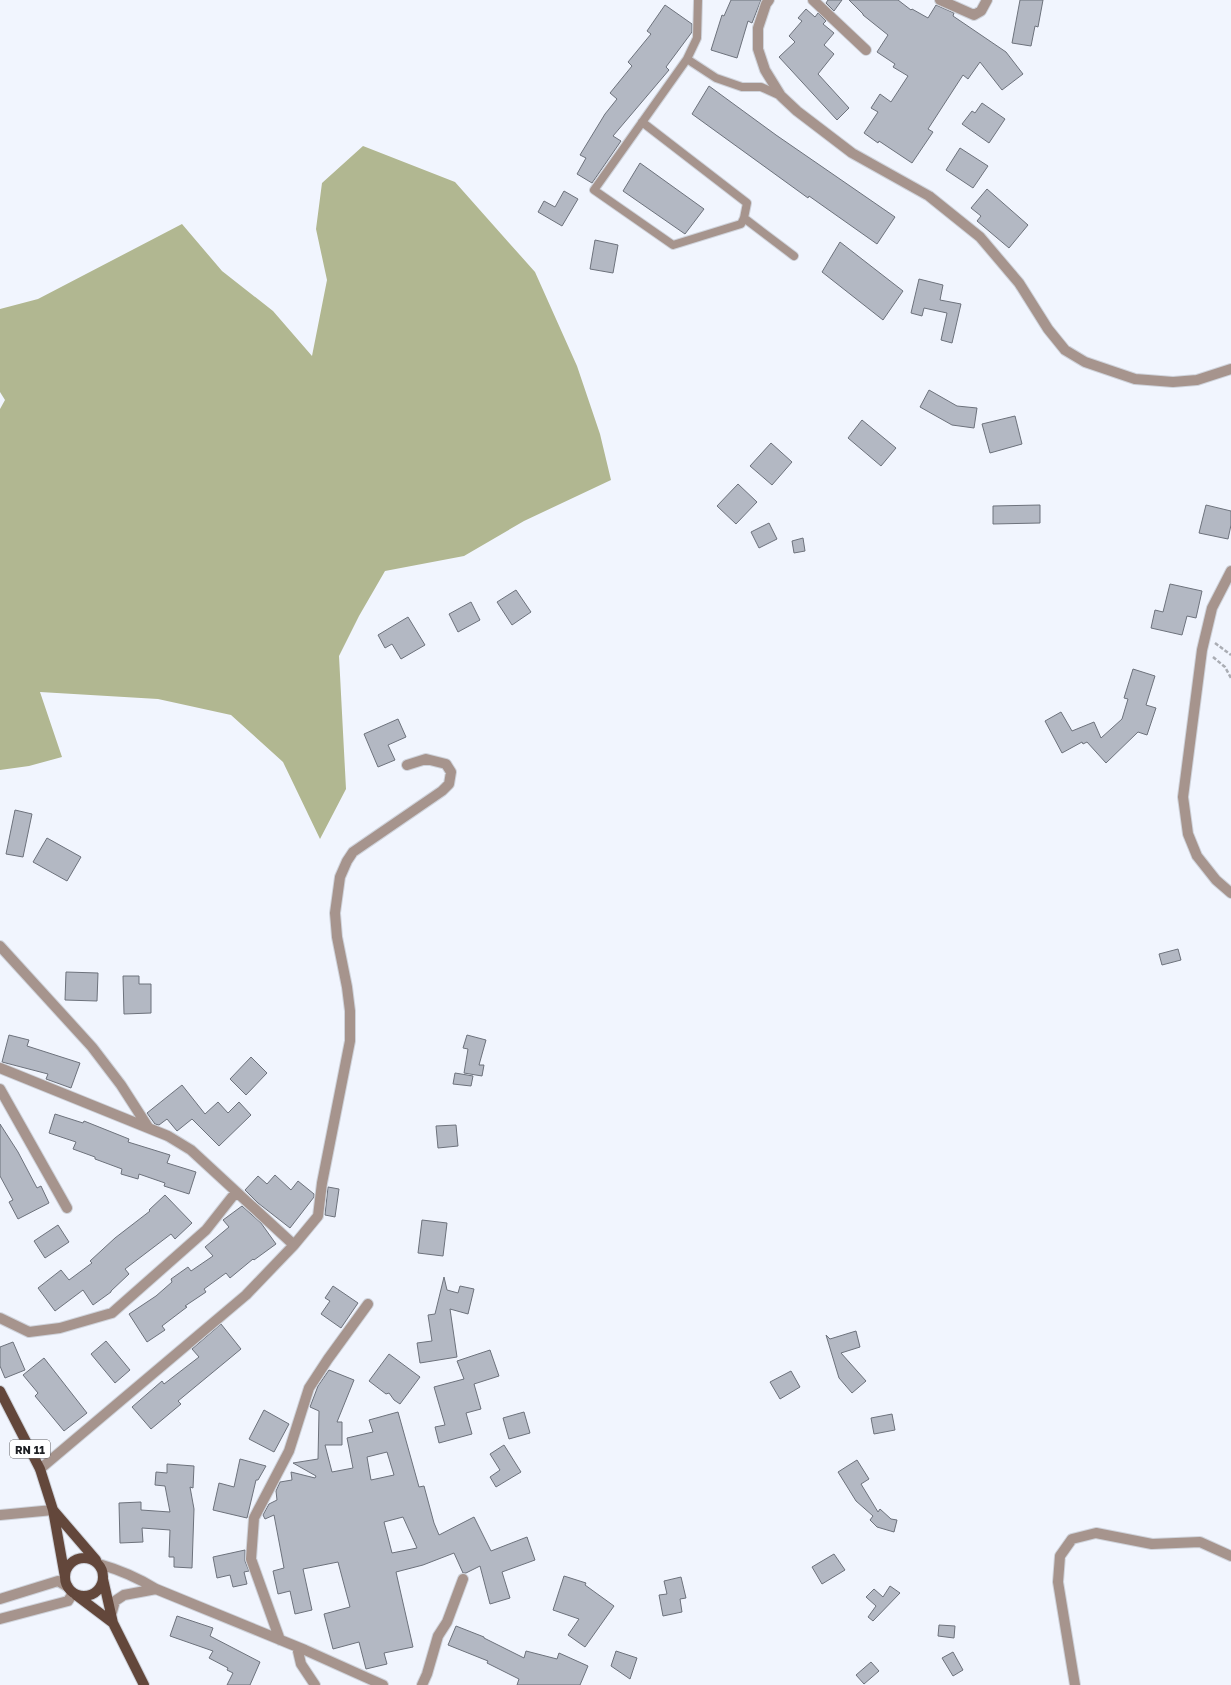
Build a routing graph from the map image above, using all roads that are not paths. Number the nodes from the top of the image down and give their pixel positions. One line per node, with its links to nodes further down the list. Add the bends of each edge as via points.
1 (698, 0): 7 (lane, via 697,38)
2 (769, 0): 8 (street, via 758,28 758,49 765,70)
3 (813, 0): 6 (street)
4 (940, 0): 5 (street, via 974,15 981,11)
5 (987, 0)
6 (866, 50)
7 (687, 59): 8 (lane, via 716,78 742,87 761,87); 9 (lane)
8 (781, 96): 12 (street, via 852,153 929,196 980,237 1019,283 1048,329 1065,350 1085,362 1135,379 1173,382 1197,380)
9 (642, 122): 10 (lane, via 747,203); 10 (lane, via 594,190 673,245 741,224)
10 (744, 218): 11 (lane)
11 (794, 256)
12 (1231, 369)
13 (1231, 571): 15 (street, via 1212,608 1202,650 1183,797 1188,834 1197,856 1216,880)
14 (407, 765): 22 (street, via 426,759 446,764 451,772 449,784 353,852 346,861 340,877 335,913 348,993 350,1041 322,1183 318,1216)
15 (1231, 893)
16 (0, 946): 19 (street, via 92,1047 122,1085)
17 (0, 1068): 19 (street)
18 (0, 1089): 21 (street)
19 (148, 1127): 20 (street, via 191,1150)
20 (236, 1192): 22 (street); 24 (street, via 206,1230 112,1312 60,1328 29,1332)
21 (67, 1208)
22 (294, 1245): 26 (street, via 246,1295)
23 (368, 1304): 39 (street, via 309,1388 288,1451 254,1518 251,1559)
24 (0, 1318)
25 (0, 1391): 26 (main road, RN 11)
26 (40, 1469): 27 (main road, RN 11)
27 (53, 1510): 28 (street); 30 (main road, RN 11); 33 (main road, RN 11)
28 (0, 1515)
29 (1231, 1556): 45 (street, via 1200,1542 1152,1544 1096,1533 1072,1539 1060,1556 1058,1582)
30 (98, 1564): 31 (main road, via 103,1570); 33 (main road, via 88,1557 74,1560 66,1571); 34 (street, via 137,1577)
31 (103, 1579): 33 (main road, via 100,1587 86,1596); 36 (main road)
32 (462, 1579): 44 (street, via 447,1622 438,1636)
33 (69, 1586): 35 (street, via 58,1581); 37 (street, via 68,1600); 38 (main road)
34 (156, 1589): 36 (street, via 124,1595 115,1601); 39 (street)
35 (0, 1599)
36 (112, 1612): 38 (main road)
37 (0, 1618)
38 (113, 1623): 41 (main road)
39 (280, 1640): 40 (street)
40 (297, 1647): 42 (street, via 301,1664); 43 (street)
41 (144, 1685)
42 (315, 1685)
43 (383, 1685)
44 (422, 1685)
45 (1075, 1685)

